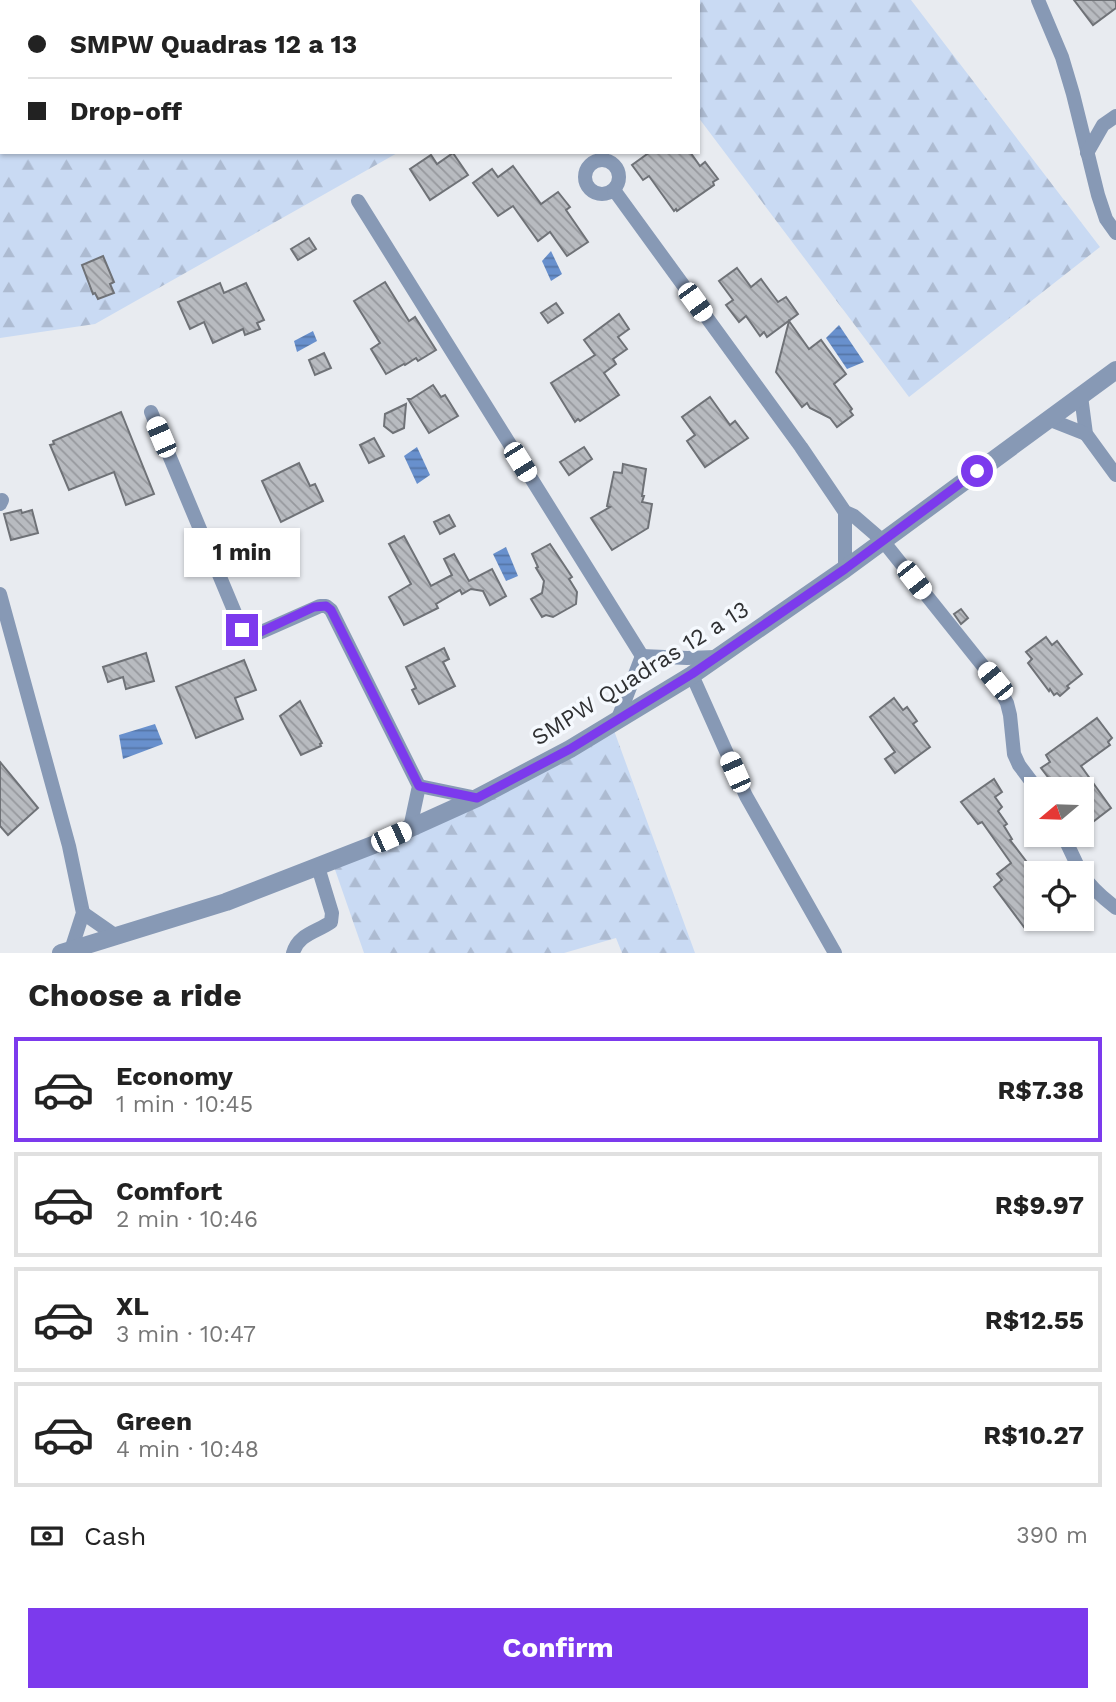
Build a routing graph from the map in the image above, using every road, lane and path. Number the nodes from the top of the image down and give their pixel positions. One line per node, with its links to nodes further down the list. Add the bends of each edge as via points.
1 (1038, 0): 3 (street, via 1062,57)
2 (1116, 116): 3 (street, via 1103,125)
3 (1087, 153): 6 (street, via 1102,206)
4 (614, 190): 13 (street)
5 (358, 201): 17 (street)
6 (1116, 233)
7 (1116, 370): 8 (street, SMPW Quadras 12 a 13)
8 (1081, 396): 10 (street, SMPW Quadras 12 a 13); 11 (street)
9 (151, 412): 22 (street, via 243,632 252,636 314,607 331,610)
10 (1048, 419): 11 (street); 14 (street, SMPW Quadras 12 a 13)
11 (1086, 434): 12 (street)
12 (1116, 475)
13 (845, 512): 14 (street); 15 (street)
14 (883, 541): 15 (street, SMPW Quadras 12 a 13); 21 (street, via 995,681 1007,702 1014,754)
15 (845, 569): 18 (street, SMPW Quadras 12 a 13)
16 (0, 594): 28 (street)
17 (642, 656): 18 (street); 20 (street)
18 (716, 657): 19 (street, SMPW Quadras 12 a 13)
19 (692, 674): 20 (street, SMPW Quadras 12 a 13); 32 (street, via 746,796)
20 (617, 721): 23 (street, SMPW Quadras 12 a 13)
21 (1028, 777)
22 (419, 786): 23 (street); 24 (street)
23 (477, 798): 24 (street, SMPW Quadras 12 a 13)
24 (410, 828): 25 (street, SMPW Quadras 12 a 13)
25 (318, 867): 29 (street, SMPW Quadras 12 a 13); 31 (street, via 331,922 301,938)
26 (1094, 889): 27 (street)
27 (1116, 908)
28 (83, 913): 29 (street); 30 (street)
29 (116, 936): 30 (street, SMPW Quadras 12 a 13)
30 (66, 951)
31 (293, 953)
32 (835, 953)

